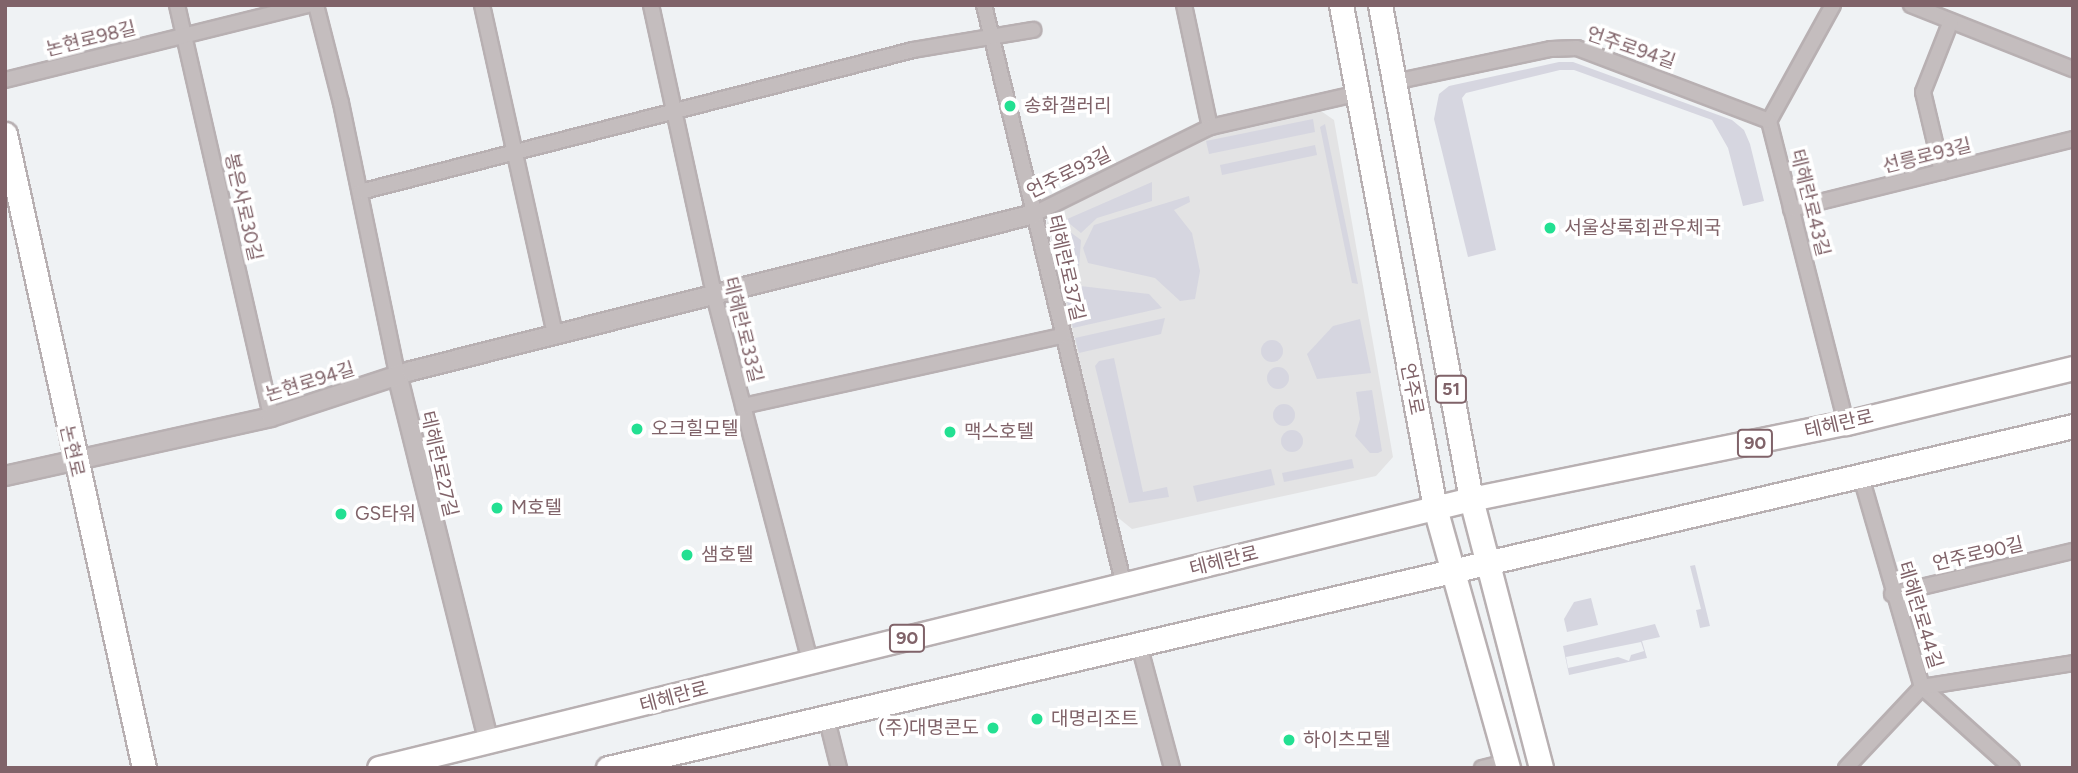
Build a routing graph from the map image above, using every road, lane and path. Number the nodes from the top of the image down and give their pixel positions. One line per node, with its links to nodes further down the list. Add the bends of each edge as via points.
1 (177, 5): 15 (street, 봉은사로30길)
2 (307, 5): 15 (street, 논현로98길)
3 (316, 5): 27 (street, 테헤란로27길)
4 (482, 5): 25 (street)
5 (651, 5): 20 (street, 테헤란로33길)
6 (984, 5): 14 (street, 테헤란로37길)
7 (1184, 5): 22 (street)
8 (1341, 5): 19 (main road, 언주로 / 51)
9 (1380, 5): 18 (main road, 언주로 / 51)
10 (1833, 5): 21 (street)
11 (1911, 5): 12 (street)
12 (1951, 21): 16 (street); 26 (street, via 1923,92)
13 (1032, 30): 14 (street)
14 (990, 35): 20 (street, via 913,50); 29 (street, 테헤란로37길)
15 (184, 37): 17 (street, 논현로98길); 36 (street, 봉은사로30길)
16 (2073, 69)
17 (5, 80)
18 (1394, 82): 21 (street, 언주로94길, via 1551,49 1577,48); 42 (main road, 언주로 / 51)
19 (1355, 94): 22 (street, 언주로93길); 43 (main road, 언주로 / 51)
20 (676, 111): 25 (street); 30 (street, 테헤란로33길)
21 (1769, 121): 28 (street, 테헤란로43길)
22 (1210, 127): 29 (street, 언주로93길)
23 (5, 134): 39 (main road, 논현로)
24 (2073, 139): 26 (street, 선릉로93길)
25 (513, 151): 27 (street); 31 (street)
26 (1942, 172): 28 (street, 선릉로93길)
27 (360, 192): 34 (street, 테헤란로27길)
28 (1791, 209): 37 (street, 테헤란로43길)
29 (1034, 214): 30 (street, 언주로93길); 32 (street, 테헤란로37길)
30 (714, 295): 31 (street, 논현로94길); 35 (street, 테헤란로33길)
31 (555, 335): 34 (street, 논현로94길)
32 (1062, 336): 35 (street, 테헤란로37길); 47 (street, 테헤란로37길)
33 (2073, 368): 37 (main road, 테헤란로 / 90)
34 (398, 378): 36 (street, 논현로94길); 54 (street, 테헤란로27길)
35 (743, 406): 50 (street, 테헤란로33길)
36 (271, 416): 39 (street, 논현로94길)
37 (1846, 423): 42 (main road, 테헤란로 / 90)
38 (2073, 426): 41 (main road)
39 (75, 461): 40 (street, 논현로94길); 57 (main road, 논현로)
40 (5, 476)
41 (1861, 477): 45 (main road); 48 (street, 테헤란로44길)
42 (1471, 499): 43 (main road, 테헤란로 / 90); 45 (main road, 언주로 / 51)
43 (1435, 508): 46 (main road, 언주로 / 51); 47 (main road, 테헤란로 / 90)
44 (2073, 551): 48 (street, 언주로90길)
45 (1491, 563): 46 (main road); 63 (main road, 언주로 / 51)
46 (1453, 572): 49 (main road); 56 (main road, 언주로 / 51)
47 (1124, 586): 50 (main road, 테헤란로 / 90)
48 (1892, 594): 52 (street, 테헤란로44길)
49 (1138, 641): 53 (main road, via 975,684); 61 (street)
50 (810, 661): 54 (main road, 테헤란로 / 90)
51 (2073, 663): 52 (street)
52 (1922, 687): 64 (street); 65 (street, 테헤란로44길)
53 (826, 716): 59 (main road); 60 (street)
54 (489, 743): 55 (main road, 테헤란로 / 90)
55 (411, 764): 58 (main road, 테헤란로 / 90)
56 (1507, 765): 62 (street)
57 (144, 768)
58 (379, 768)
59 (608, 768)
60 (839, 768)
61 (1172, 768)
62 (1482, 768)
63 (1541, 768)
64 (1846, 768)
65 (2012, 768)

